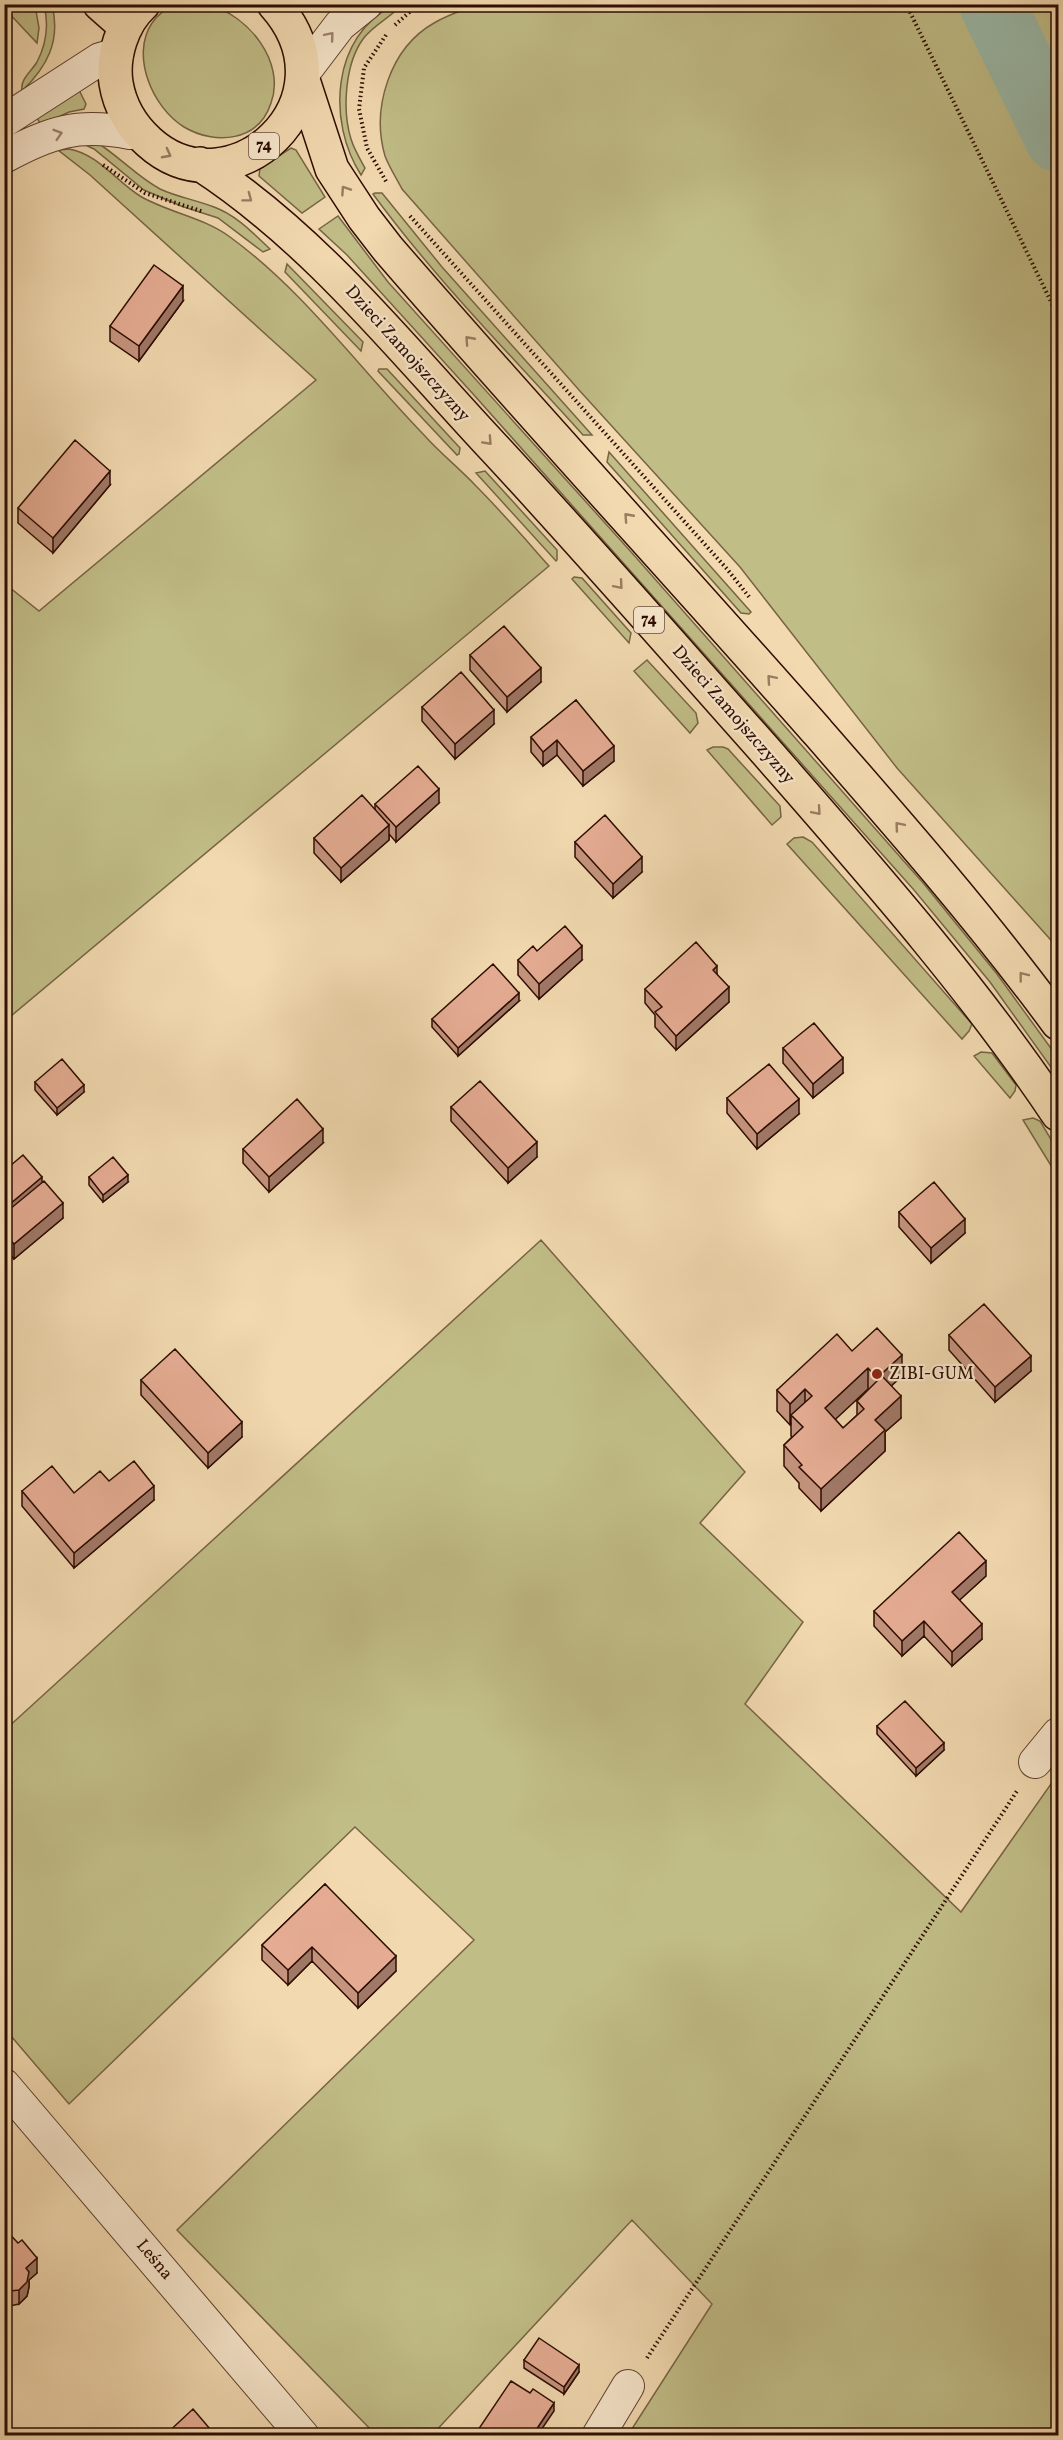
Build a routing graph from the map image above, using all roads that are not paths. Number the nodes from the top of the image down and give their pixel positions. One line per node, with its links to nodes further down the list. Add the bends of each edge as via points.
1 (100, 4): 4 (main road)
2 (274, 4): 5 (main road, 74, via 296,36)
3 (366, 4): 5 (street, one-way to 3, via 340,25)
4 (129, 28): 6 (street, via 100,59); 7 (main road, 74, via 115,74 125,114)
5 (302, 77): 9 (main road, 74, via 290,119 269,142 242,159); 10 (main road, 74, one-way to 5, via 984,925 878,801 388,249 332,169)
6 (4, 121)
7 (137, 131): 8 (street, one-way to 7, via 37,141 79,128); 9 (main road, 74, one-way to 9, via 169,155)
8 (4, 157)
9 (200, 164): 11 (main road, Dzieci Zamojszczyzny / 74, one-way to 11, via 253,201 332,271 557,516 909,916 997,1027)
10 (1059, 1023)
11 (1059, 1114)
12 (1059, 1734): 13 (street)
13 (1035, 1762)
14 (4, 2085): 16 (street, Leśna)
15 (628, 2386): 17 (street)
16 (303, 2436)
17 (598, 2436)

